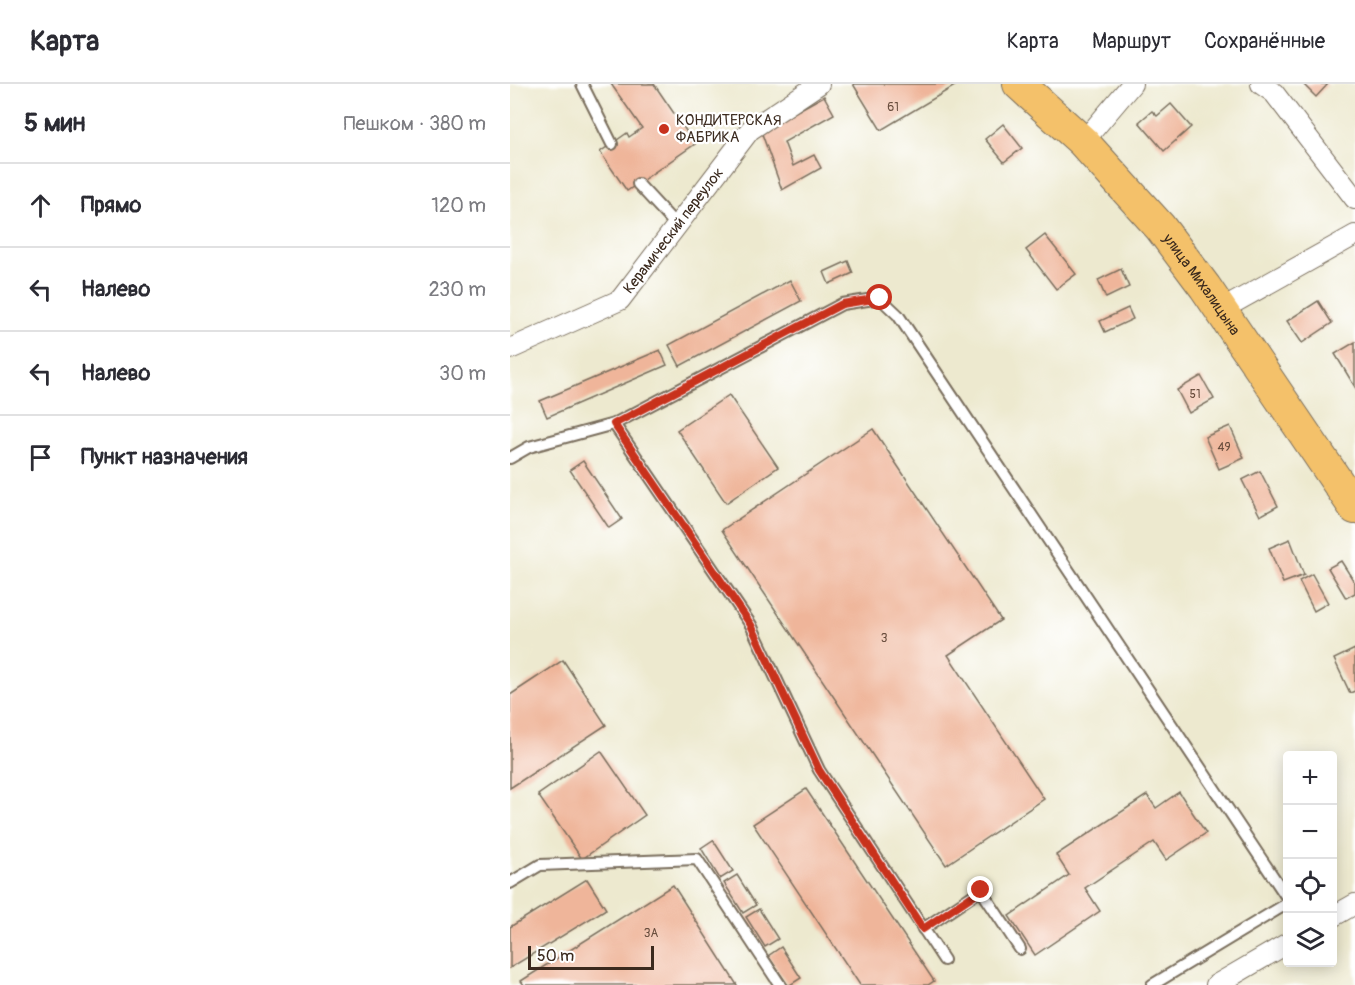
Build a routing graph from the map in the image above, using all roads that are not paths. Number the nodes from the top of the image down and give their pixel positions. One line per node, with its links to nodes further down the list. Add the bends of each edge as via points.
1 (582, 84): 9 (lane)
2 (819, 84): 12 (street, Керамический переулок, via 750,130)
3 (1019, 84): 8 (main road, улица Михалицына)
4 (1111, 84): 7 (street)
5 (1132, 84): 7 (street)
6 (1261, 84): 11 (street, via 1274,93)
7 (1111, 106): 8 (street)
8 (1083, 142): 14 (main road, улица Михалицына, via 1160,227)
9 (612, 144)
10 (638, 184): 12 (lane)
11 (1355, 199)
12 (677, 226): 15 (street, Керамический переулок, via 620,300)
13 (1355, 235): 14 (street)
14 (1221, 310): 18 (main road, улица Михалицына)
15 (510, 349)
16 (614, 424): 17 (lane, via 529,447); 20 (lane, via 842,304 880,298 897,315); 24 (lane, via 751,625 819,770)
17 (510, 458)
18 (1355, 508)
19 (510, 884): 28 (lane, via 540,865 697,859)
20 (1283, 895)
21 (1283, 903): 29 (lane)
22 (1355, 904): 23 (street)
23 (1337, 914)
24 (923, 929): 26 (lane, via 981,890); 27 (lane)
25 (1283, 945): 30 (street)
26 (1020, 949)
27 (944, 960)
28 (780, 985)
29 (1152, 985)
30 (1216, 985)

